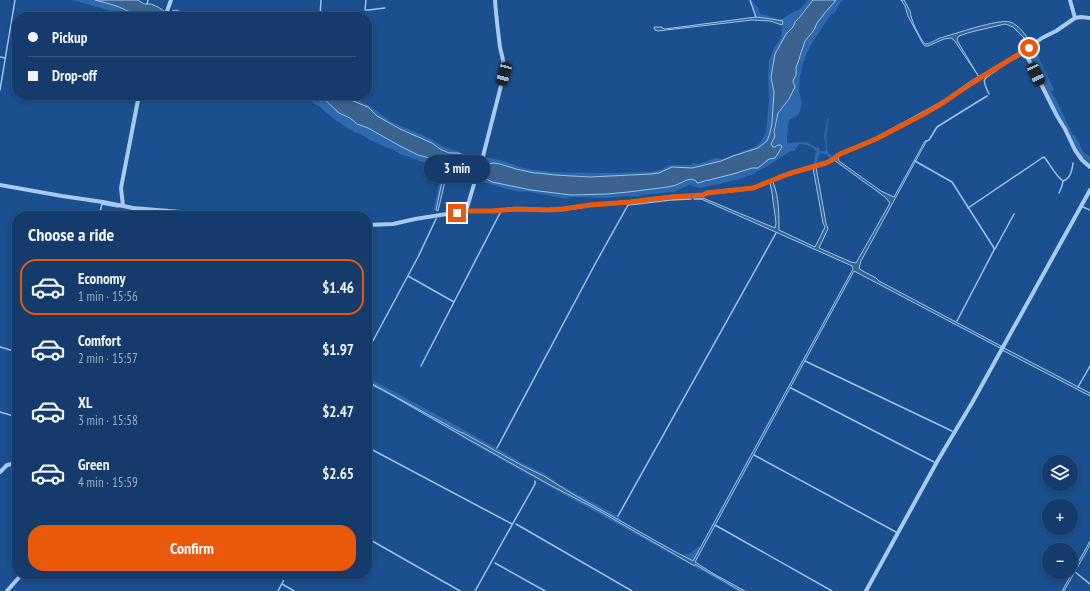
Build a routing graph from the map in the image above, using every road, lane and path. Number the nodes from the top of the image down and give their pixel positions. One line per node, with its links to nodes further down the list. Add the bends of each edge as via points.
1 (171, 0): 4 (street)
2 (495, 0): 14 (street, via 504,74)
3 (1070, 0): 5 (street)
4 (167, 12)
5 (1075, 18): 6 (street); 7 (street)
6 (1090, 18)
7 (1024, 51): 9 (street, via 1075,150); 14 (street, via 944,102 876,139 840,154 826,163 753,188 563,209)
8 (137, 100): 12 (street, via 121,188)
9 (1090, 167)
10 (0, 184): 12 (street)
11 (1090, 190): 20 (street)
12 (123, 206): 13 (street)
13 (169, 211)
14 (466, 211): 15 (street, via 415,218 393,224)
15 (372, 225)
16 (12, 464): 17 (street)
17 (0, 472)
18 (18, 579): 19 (street)
19 (7, 591)
20 (866, 591)

